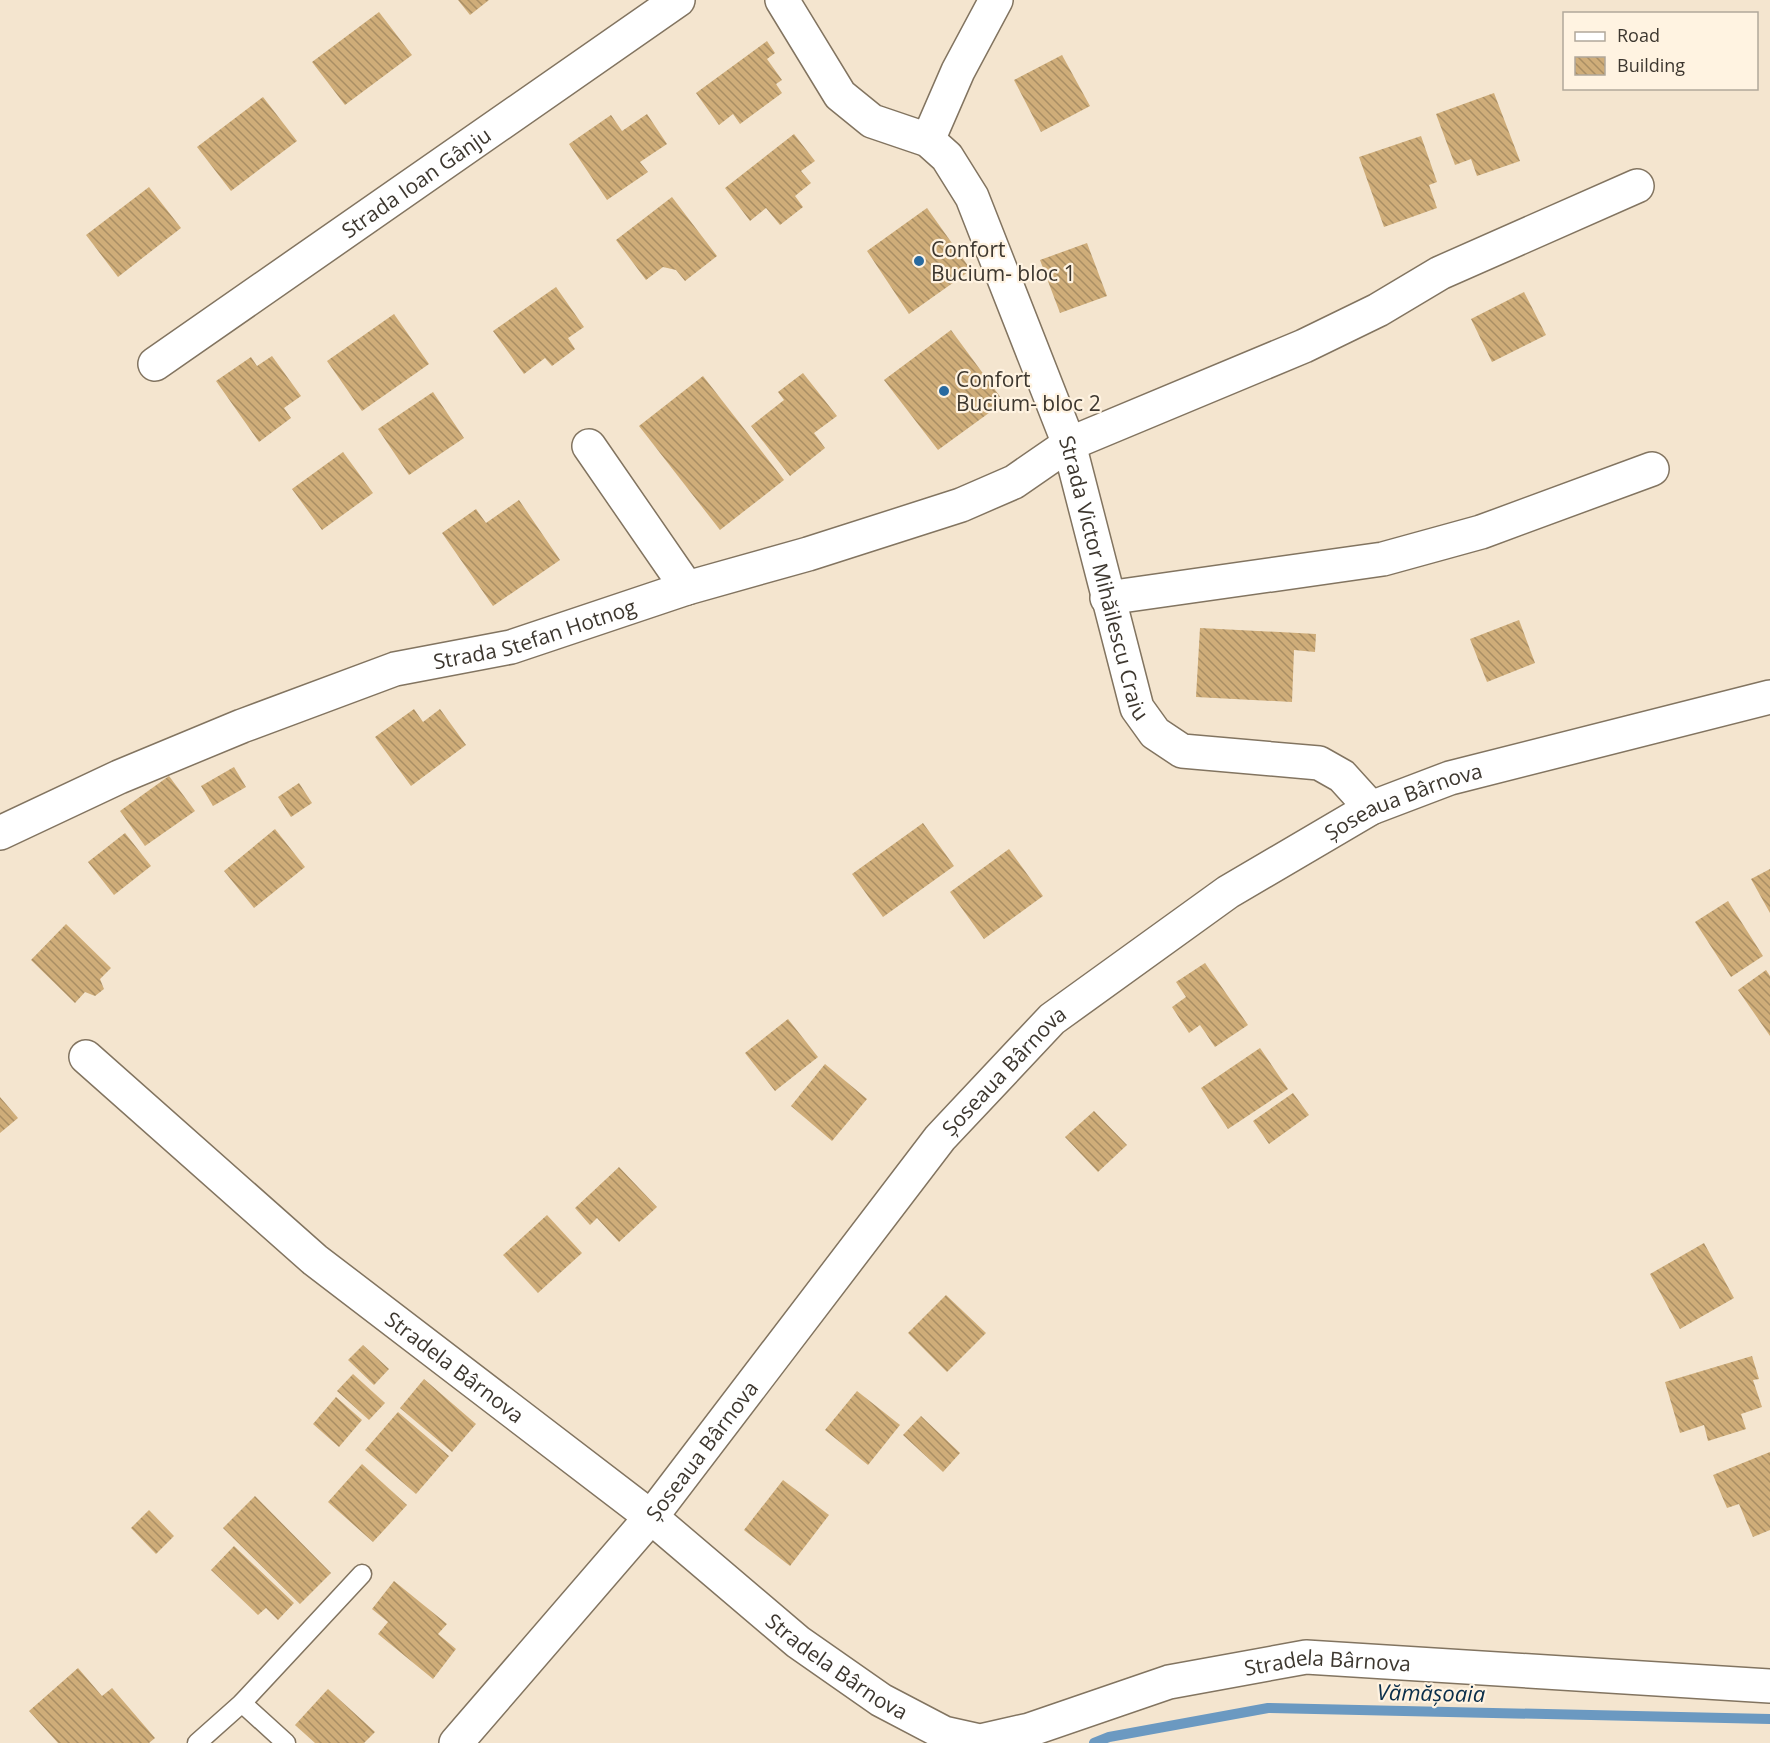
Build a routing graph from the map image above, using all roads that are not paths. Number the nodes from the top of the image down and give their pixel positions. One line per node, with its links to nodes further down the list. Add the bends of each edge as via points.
1 (678, 0): 6 (street, Strada Ioan Gânju)
2 (782, 0): 4 (street, Strada Victor Mihăilescu Craiu, via 840,95 872,121)
3 (996, 0): 4 (street, via 958,71)
4 (928, 140): 7 (street, Strada Victor Mihăilescu Craiu, via 947,157 972,197)
5 (1637, 186): 7 (street, Strada Stefan Hotnog, via 1449,269 1314,342)
6 (155, 364)
7 (1069, 444): 10 (street, Strada Stefan Hotnog, via 1014,482 961,506); 11 (street, Strada Victor Mihăilescu Craiu)
8 (589, 447): 10 (street)
9 (1652, 469): 11 (street, via 1481,532 1383,559)
10 (687, 588): 14 (street, Strada Stefan Hotnog, via 511,647 394,669 150,764)
11 (1107, 598): 13 (street, Strada Victor Mihăilescu Craiu, via 1137,708 1155,733 1182,751 1319,763 1342,776)
12 (1770, 697): 13 (street, Șoseaua Bârnova, via 1450,778)
13 (1371, 808): 16 (street, Șoseaua Bârnova, via 1228,892 1052,1019 940,1138)
14 (0, 833)
15 (86, 1057): 16 (street, Stradela Bârnova, via 315,1260)
16 (651, 1517): 18 (street, Stradela Bârnova, via 798,1642 881,1700 944,1733 980,1741 1029,1730 1169,1682 1306,1656); 22 (street, Șoseaua Bârnova)
17 (362, 1574): 19 (lane)
18 (1770, 1686)
19 (243, 1703): 20 (lane); 21 (lane)
20 (197, 1743)
21 (286, 1743)
22 (456, 1743)

